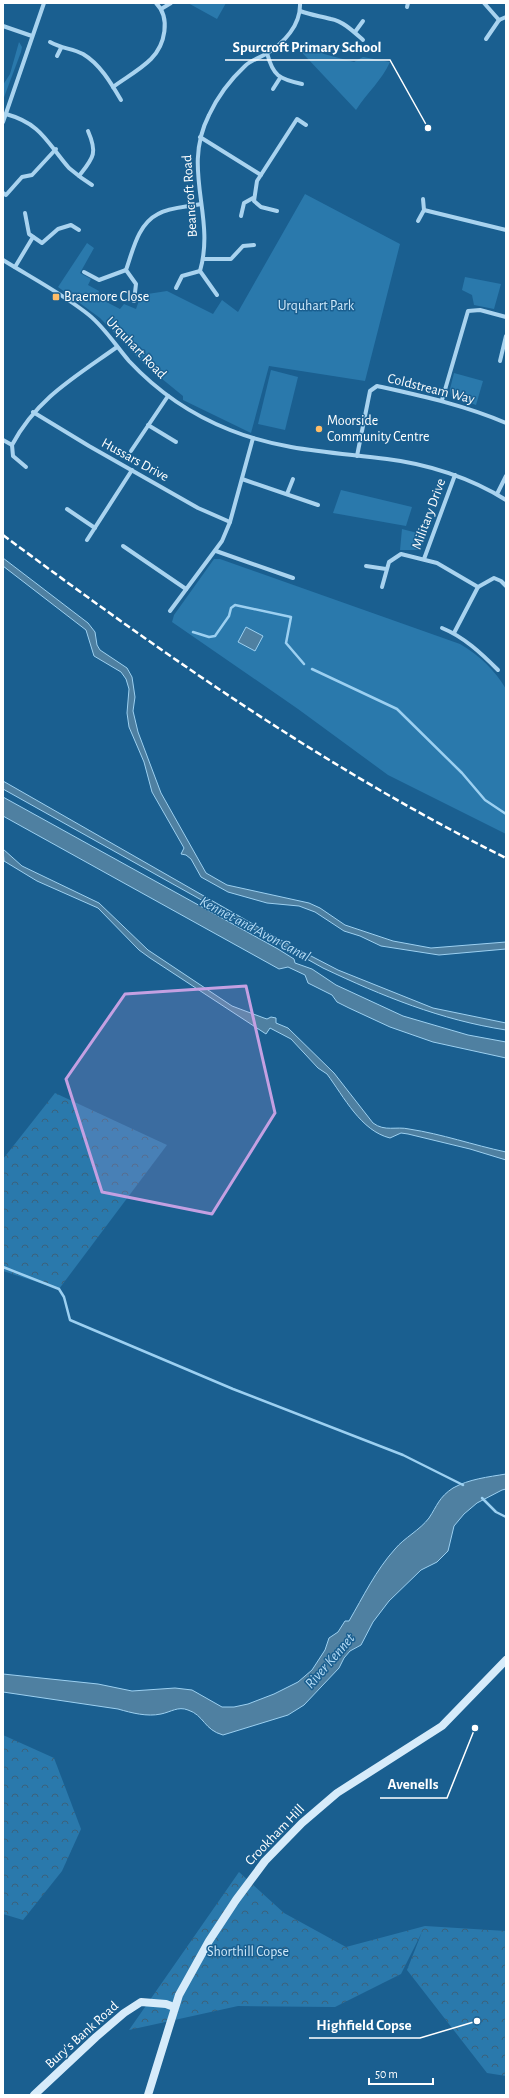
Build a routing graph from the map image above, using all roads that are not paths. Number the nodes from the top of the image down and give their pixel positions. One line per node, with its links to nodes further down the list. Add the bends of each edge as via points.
1 (44, 3): 13 (street)
2 (156, 3): 6 (street)
3 (171, 3): 6 (street)
4 (300, 3): 7 (street, Beancroft Road)
5 (484, 3): 9 (street)
6 (161, 9): 22 (street, via 165,28 155,54)
7 (300, 11): 12 (street, via 332,19); 18 (street, Beancroft Road, via 293,30)
8 (506, 17): 9 (street)
9 (499, 20): 14 (street)
10 (363, 21): 12 (street)
11 (3, 26): 13 (street)
12 (355, 32): 15 (street)
13 (32, 36): 25 (street)
14 (486, 39)
15 (363, 40)
16 (50, 42): 17 (street)
17 (60, 48): 19 (street); 22 (street, via 82,54 101,70)
18 (267, 53): 20 (street, via 272,70); 29 (street, Beancroft Road, via 246,65 238,73 209,114)
19 (58, 56)
20 (280, 78): 21 (street); 23 (street)
21 (302, 84)
22 (113, 87): 24 (street)
23 (273, 89)
24 (121, 100)
25 (6, 114): 26 (street); 30 (street, via 17,117 40,132)
26 (3, 122)
27 (306, 125): 31 (street, via 297,119)
28 (88, 132): 32 (street, via 94,152)
29 (200, 137): 31 (street); 37 (street, Beancroft Road, via 196,155)
30 (56, 149): 32 (street); 34 (street, via 32,175 22,178 6,195)
31 (261, 175): 35 (street)
32 (79, 176): 33 (street)
33 (92, 185)
34 (3, 193)
35 (253, 198): 39 (street, via 261,206); 41 (street, via 244,203)
36 (423, 198): 38 (street)
37 (201, 204): 47 (street, Beancroft Road, via 205,225); 50 (street, via 165,211 147,222 139,233)
38 (424, 210): 42 (street); 44 (street)
39 (278, 211)
40 (25, 213): 45 (street, via 29,234)
41 (241, 216)
42 (418, 221)
43 (79, 230): 45 (street, via 71,225 58,229 42,242)
44 (506, 230)
45 (33, 237): 49 (street)
46 (254, 245): 47 (street, via 243,246 231,259)
47 (203, 259): 51 (street, Beancroft Road)
48 (4, 262): 49 (street)
49 (15, 267): 58 (street, Urquhart Road, via 90,316 108,334)
50 (126, 270): 52 (street, via 99,280); 55 (street, via 136,284)
51 (200, 271): 53 (street, via 182,276); 54 (street)
52 (84, 272)
53 (176, 288)
54 (217, 295)
55 (134, 301)
56 (506, 317): 61 (street, via 480,310 468,311)
57 (506, 336): 59 (street)
58 (116, 347): 60 (street, Urquhart Road); 62 (street, via 47,398)
59 (500, 361)
60 (168, 396): 64 (street); 65 (street, Urquhart Road, via 216,424)
61 (442, 400): 63 (street, Coldstream Way); 70 (street, Coldstream Way, via 374,387 370,391 364,412)
62 (33, 412): 68 (street); 72 (street, Hussars Drive)
63 (506, 423)
64 (148, 425): 67 (street); 69 (street)
65 (253, 438): 70 (street, Urquhart Road, via 287,448); 75 (street)
66 (3, 440): 68 (street)
67 (176, 442)
68 (12, 444): 71 (street, via 14,456)
69 (131, 451)
70 (357, 456): 73 (street, Urquhart Road, via 408,462)
71 (26, 467)
72 (132, 470): 82 (street, Hussars Drive, via 198,508); 83 (street)
73 (455, 475): 78 (street, Urquhart Road); 87 (street, Military Drive)
74 (506, 476): 78 (street)
75 (242, 479): 77 (street); 82 (street)
76 (293, 480): 77 (street)
77 (287, 494): 80 (street)
78 (496, 494): 79 (street, Urquhart Road)
79 (506, 500)
80 (318, 505)
81 (67, 510): 83 (street)
82 (230, 522): 86 (street)
83 (95, 528): 84 (street)
84 (87, 540)
85 (123, 546): 94 (street)
86 (216, 551): 90 (street); 94 (street, via 209,556)
87 (424, 559): 89 (street, via 401,554 391,560); 93 (street, via 450,569)
88 (366, 566): 89 (street)
89 (386, 569): 92 (street)
90 (293, 578)
91 (506, 586): 93 (street, via 494,578)
92 (382, 587)
93 (478, 587): 97 (street)
94 (186, 589): 95 (street)
95 (170, 611)
96 (442, 628): 97 (street)
97 (454, 633): 98 (street, via 482,653)
98 (498, 670)
99 (506, 1660): 100 (street, Crookham Hill, via 442,1726 337,1793 302,1823 265,1861 209,1941)
100 (174, 2007): 101 (street, Bury's Bank Road, via 141,2002 96,2037); 102 (street, Crookham Hill)
101 (34, 2095)
102 (148, 2095)

